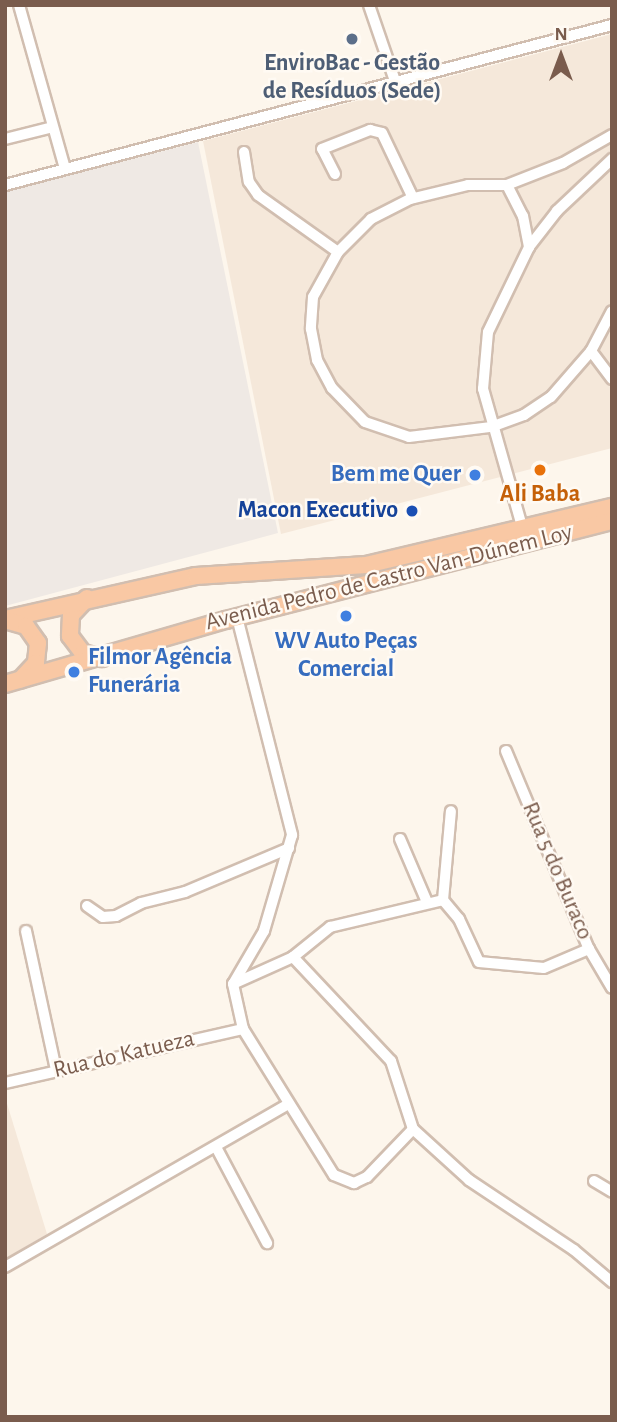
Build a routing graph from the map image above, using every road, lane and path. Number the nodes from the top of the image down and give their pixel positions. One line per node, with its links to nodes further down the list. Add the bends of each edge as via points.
1 (19, 5): 5 (street)
2 (369, 5): 4 (street)
3 (612, 25): 4 (street)
4 (395, 81): 10 (street)
5 (53, 127): 7 (street); 10 (street)
6 (612, 135): 13 (street, via 563,163)
7 (5, 139)
8 (244, 152): 16 (street, via 249,182 258,195)
9 (612, 159): 15 (street, via 557,212)
10 (65, 169): 12 (street)
11 (335, 174): 14 (street, via 322,149 370,131 382,133)
12 (5, 185)
13 (507, 185): 14 (street, via 468,185); 15 (street, via 523,216)
14 (414, 198): 16 (street, via 371,219)
15 (529, 247): 22 (street, via 488,332 483,389)
16 (338, 252): 22 (street, via 313,297 311,329 317,360 332,388 365,422 385,433 409,437)
17 (612, 312): 19 (street)
18 (612, 331): 19 (street)
19 (596, 339): 20 (street)
20 (591, 351): 21 (street); 22 (street, via 551,397 524,415)
21 (612, 379)
22 (491, 427): 25 (street)
23 (612, 506): 25 (highway, Avenida Pedro de Castro Van-Dúnem Loy)
24 (612, 521): 27 (highway, Avenida Pedro de Castro Van-Dúnem Loy)
25 (523, 530): 26 (highway, Avenida Pedro de Castro Van-Dúnem Loy, via 366,565 230,572)
26 (90, 597): 28 (highway, Avenida Pedro de Castro Van-Dúnem Loy); 29 (highway, via 74,610 70,636 88,655)
27 (237, 617): 29 (highway, Avenida Pedro de Castro Van-Dúnem Loy); 34 (street, via 292,823)
28 (5, 619): 30 (highway, via 26,626 38,648 34,667)
29 (108, 657): 30 (highway, Avenida Pedro de Castro Van-Dúnem Loy)
30 (10, 683)
31 (506, 751): 39 (street, Rua 5 do Buraco)
32 (451, 811): 35 (street)
33 (400, 839): 36 (street)
34 (289, 848): 37 (street, via 116,916 103,917); 41 (street, via 264,931)
35 (443, 900): 36 (street); 39 (street, via 459,919 479,962 544,968)
36 (427, 902): 40 (street, via 330,927)
37 (87, 906)
38 (26, 931): 44 (street)
39 (589, 949): 42 (street, Rua 5 do Buraco)
40 (293, 957): 41 (street); 47 (street, via 391,1061)
41 (233, 984): 43 (street)
42 (612, 988)
43 (243, 1029): 44 (street, Rua do Katueza); 46 (street)
44 (56, 1070): 45 (street, Rua do Katueza)
45 (5, 1083)
46 (287, 1105): 47 (street, via 334,1175 344,1181 367,1177); 48 (street)
47 (413, 1129): 53 (street, via 469,1180 574,1250)
48 (216, 1147): 51 (street); 52 (street)
49 (594, 1181): 50 (street)
50 (612, 1192)
51 (267, 1243)
52 (5, 1267)
53 (612, 1282)

